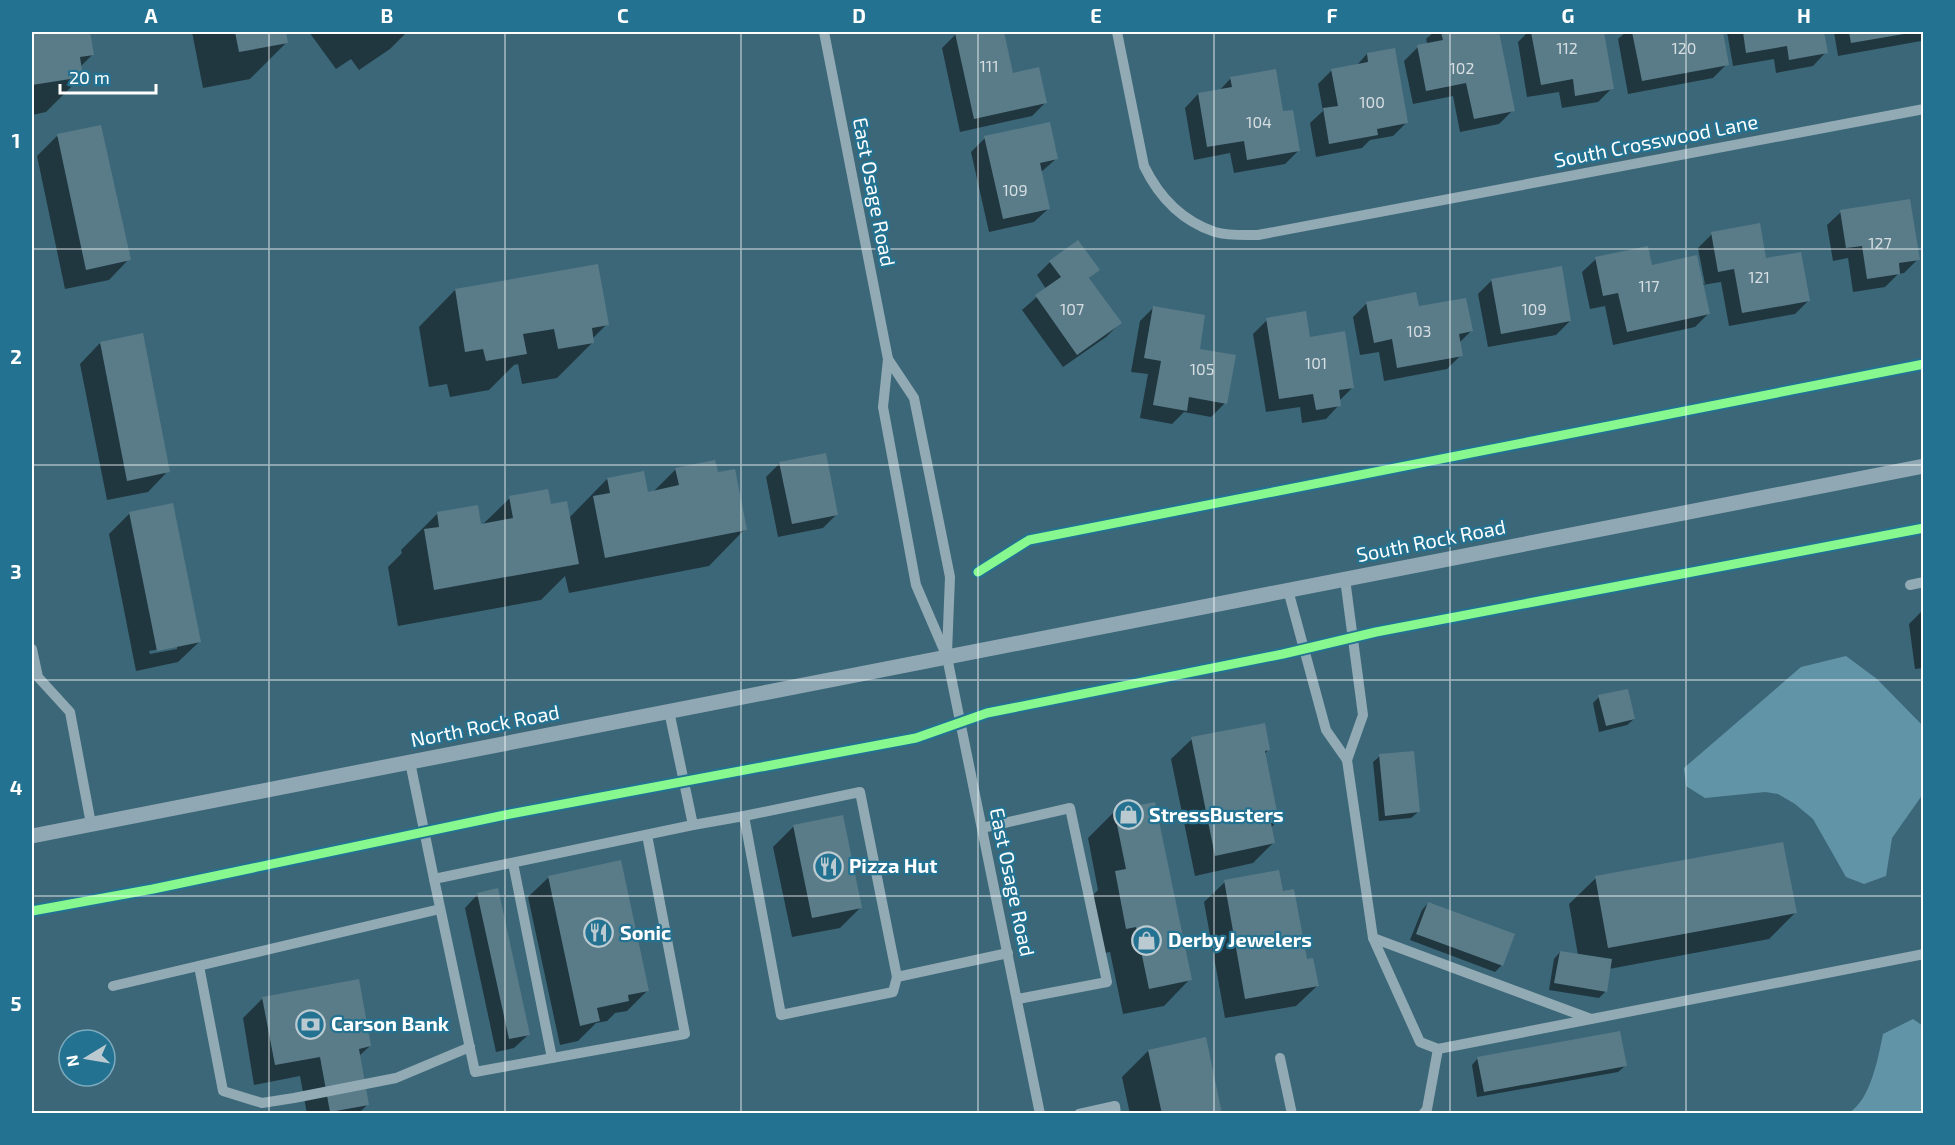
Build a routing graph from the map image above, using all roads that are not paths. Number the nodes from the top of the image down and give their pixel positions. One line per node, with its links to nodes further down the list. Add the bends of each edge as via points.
1 (824, 32): 4 (street, East Osage Road)
2 (1117, 32): 3 (street, South Crosswood Lane, via 1144,166 1150,179 1167,203 1190,220 1229,234 1258,235)
3 (1923, 109)
4 (888, 359): 11 (street, East Osage Road, via 883,407 916,585); 11 (street, East Osage Road, via 914,398 950,577)
5 (1923, 466): 6 (main road, South Rock Road)
6 (1345, 579): 9 (main road, South Rock Road); 14 (street, via 1363,715)
7 (1923, 582): 8 (street)
8 (1910, 585)
9 (1288, 590): 11 (main road, South Rock Road); 14 (street, via 1326,730)
10 (32, 649): 12 (street)
11 (947, 657): 13 (main road, North Rock Road); 19 (street, East Osage Road)
12 (35, 677): 17 (street, via 70,712)
13 (669, 711): 15 (main road, North Rock Road); 18 (street)
14 (1347, 760): 25 (street)
15 (410, 762): 17 (main road, North Rock Road); 23 (street)
16 (744, 816): 18 (street); 29 (street, via 860,792); 29 (street, via 781,1015 893,992)
17 (91, 824): 21 (main road, North Rock Road)
18 (693, 825): 20 (street)
19 (982, 828): 26 (street, East Osage Road); 31 (street, via 1070,808 1107,982)
20 (647, 835): 22 (street); 35 (street, via 685,1034)
21 (32, 836)
22 (513, 863): 23 (street); 35 (street)
23 (434, 879): 24 (street)
24 (440, 909): 28 (street); 33 (street)
25 (1373, 938): 32 (street); 34 (street, via 1420,1042)
26 (1008, 952): 29 (street); 31 (street, East Osage Road)
27 (1923, 954): 32 (street)
28 (199, 966): 30 (street); 33 (street, via 223,1091 262,1103 396,1078)
29 (897, 977)
30 (113, 986)
31 (1018, 999): 37 (street, East Osage Road)
32 (1591, 1019): 34 (street)
33 (470, 1047): 35 (street, via 475,1072)
34 (1438, 1049): 41 (street)
35 (552, 1058)
36 (1280, 1058): 40 (street)
37 (1040, 1113)
38 (1079, 1113): 39 (street, via 1115,1106)
39 (1116, 1113)
40 (1292, 1113)
41 (1423, 1113)

